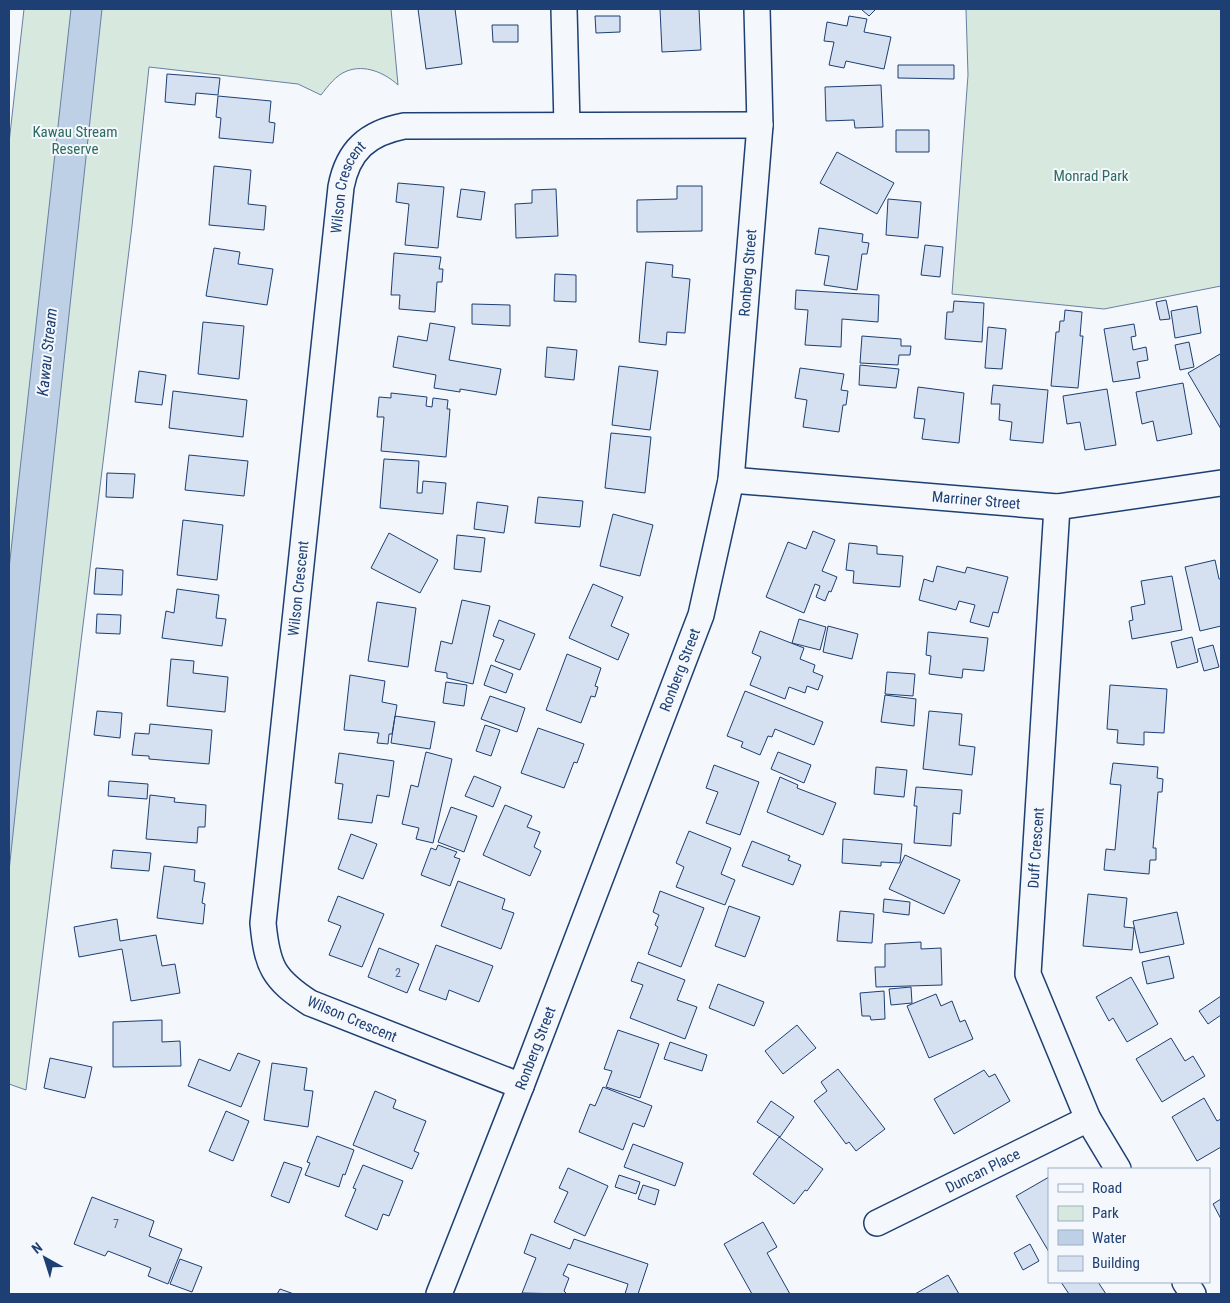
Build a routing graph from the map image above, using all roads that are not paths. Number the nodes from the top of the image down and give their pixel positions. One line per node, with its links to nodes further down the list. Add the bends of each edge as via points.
1 (564, 9): 3 (street)
2 (757, 9): 4 (street, Ronberg Street)
3 (567, 125): 4 (street, Wilson Crescent); 8 (street, Wilson Crescent, via 404,126 389,129 375,134 354,153 344,170 263,923 269,959 276,973 288,989 310,1003)
4 (760, 125): 5 (street, Ronberg Street)
5 (730, 480): 7 (street, Marriner Street); 8 (street, Ronberg Street, via 701,615)
6 (1221, 483): 7 (street, Marriner Street)
7 (1057, 507): 9 (street, Duff Crescent, via 1028,974)
8 (521, 1086): 13 (street, Ronberg Street)
9 (1088, 1119): 10 (street, Duff Crescent); 11 (street, Duncan Place)
10 (1117, 1168)
11 (877, 1223)
12 (1186, 1283): 14 (street)
13 (439, 1294)
14 (1193, 1294)

